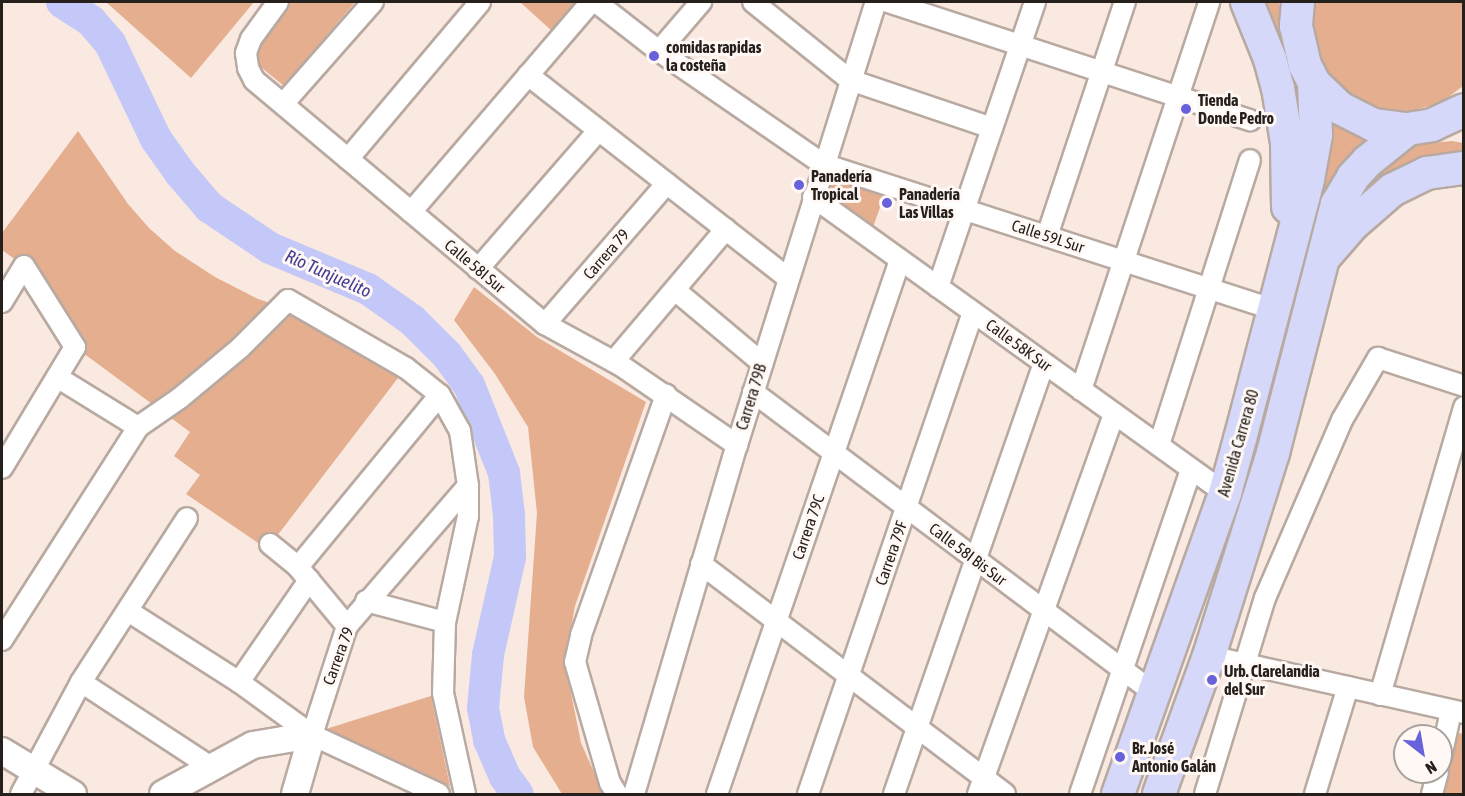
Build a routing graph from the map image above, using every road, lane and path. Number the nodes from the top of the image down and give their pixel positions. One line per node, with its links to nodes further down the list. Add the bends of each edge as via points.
1 (278, 2): 22 (street, Calle 58I Sur, via 251,39 246,53 254,80)
2 (373, 2): 22 (street)
3 (480, 2): 29 (street)
4 (591, 2): 18 (street)
5 (596, 2): 16 (street)
6 (701, 2): 16 (street)
7 (753, 2): 19 (street)
8 (876, 2): 19 (street, Carrera 79B)
9 (888, 2): 15 (street)
10 (1035, 2): 15 (street)
11 (1125, 2): 17 (street)
12 (1209, 2): 21 (street)
13 (1246, 2): 47 (main road, via 1270,59 1287,143 1287,221)
14 (1297, 2): 20 (main road, via 1298,46)
15 (1020, 45): 17 (street); 26 (street)
16 (659, 51): 31 (street)
17 (1101, 71): 21 (street); 38 (street)
18 (528, 75): 28 (street); 36 (street)
19 (850, 80): 26 (street); 31 (street, Carrera 79B)
20 (1314, 82): 25 (main road, via 1355,118 1373,125); 47 (main road, Avenida Carrera 80, via 1315,146)
21 (1178, 96): 24 (street); 40 (street)
22 (283, 104): 29 (street, Calle 58I Sur)
23 (1464, 110): 25 (main road)
24 (1250, 120)
25 (1420, 127): 27 (main road); 41 (main road, via 1368,160 1343,192 1333,214)
26 (992, 128): 35 (street)
27 (1464, 129)
28 (599, 130): 33 (street); 42 (street)
29 (348, 159): 36 (street, Calle 58I Sur)
30 (1250, 160): 45 (street)
31 (823, 164): 34 (street, Carrera 79B); 35 (street, Calle 59L Sur)
32 (1464, 168): 41 (main road, via 1427,173 1392,190 1352,225)
33 (667, 183): 37 (street); 50 (street, Carrera 79)
34 (813, 197): 39 (street, Calle 58K Sur); 43 (street, Carrera 79B)
35 (964, 209): 38 (street, Calle 59L Sur); 44 (street)
36 (411, 212): 42 (street, Calle 58I Sur)
37 (726, 229): 43 (street); 46 (street)
38 (1047, 236): 40 (street, Calle 59L Sur)
39 (900, 260): 44 (street, Calle 58K Sur); 65 (street, Carrera 79C)
40 (1124, 261): 45 (street, Calle 59L Sur); 56 (street)
41 (1322, 261): 83 (main road, via 1273,453)
42 (478, 269): 50 (street, Calle 58I Sur)
43 (788, 278): 52 (street, Carrera 79B)
44 (938, 287): 49 (street, Calle 58K Sur)
45 (1208, 288): 47 (street, Calle 59L Sur); 64 (street)
46 (675, 290): 51 (street); 52 (street)
47 (1276, 295): 69 (main road, Avenida Carrera 80)
48 (2, 302): 54 (street, via 24,266 75,347)
49 (973, 312): 53 (street, Calle 58K Sur); 70 (street, Carrera 79F)
50 (545, 324): 51 (street, Calle 58I Sur)
51 (614, 362): 58 (street, Calle 58I Sur)
52 (762, 363): 57 (street, Carrera 79B)
53 (1044, 363): 56 (street, Calle 58K Sur); 73 (street)
54 (57, 377): 62 (street); 66 (street)
55 (1464, 386): 84 (street, via 1378,358 1342,420 1316,476 1265,598)
56 (1081, 390): 61 (street, Calle 58K Sur)
57 (753, 392): 63 (street, Carrera 79B); 65 (street, Calle 58I Bis Sur)
58 (666, 394): 63 (street, Calle 58I Sur); 105 (street, via 575,662 610,783)
59 (440, 395): 62 (street, via 406,368 288,300 240,348); 68 (street, via 460,431); 75 (street)
60 (1464, 407): 91 (street)
61 (1114, 414): 64 (street, Calle 58K Sur); 78 (street)
62 (138, 427): 82 (street)
63 (737, 445): 74 (street, Carrera 79B)
64 (1159, 445): 67 (street, Calle 58K Sur)
65 (834, 453): 70 (street, Calle 58I Bis Sur); 80 (street, Carrera 79C)
66 (2, 468)
67 (1191, 469): 69 (street, Calle 58K Sur); 85 (street)
68 (468, 486): 76 (street, Carrera 79); 79 (street, via 468,516)
69 (1225, 493): 90 (main road, Avenida Carrera 80)
70 (906, 507): 73 (street, Calle 58I Bis Sur); 86 (street, Carrera 79F)
71 (187, 518): 77 (street)
72 (270, 544): 75 (street)
73 (976, 560): 78 (street, Calle 58I Bis Sur); 93 (street)
74 (701, 564): 80 (street); 106 (street, Carrera 79B)
75 (303, 574): 81 (street); 88 (street)
76 (366, 601): 79 (street); 81 (street, Carrera 79)
77 (128, 610): 87 (street); 88 (street)
78 (1044, 610): 85 (street, Calle 58I Bis Sur); 98 (street)
79 (445, 621): 104 (street, via 443,693)
80 (776, 621): 86 (street); 107 (street, Carrera 79C)
81 (347, 626): 94 (street, Carrera 79)
82 (2, 640)
83 (1209, 656): 84 (street); 113 (main road)
84 (1244, 664): 89 (street); 114 (street)
85 (1122, 670): 90 (street, Calle 58I Bis Sur); 111 (street)
86 (848, 676): 93 (street); 108 (street, Carrera 79F)
87 (81, 682): 96 (street); 97 (street)
88 (239, 682): 94 (street)
89 (1348, 687): 91 (street); 115 (street)
90 (1154, 693): 112 (main road, Avenida Carrera 80)
91 (1380, 694): 92 (street)
92 (1457, 712)
93 (917, 728): 98 (street); 109 (street)
94 (312, 735): 97 (street, via 252,745); 102 (street, Carrera 79); 103 (street)
95 (2, 751): 96 (street)
96 (33, 771): 99 (street); 100 (street)
97 (201, 780): 101 (street)
98 (981, 787): 110 (street)
99 (21, 795)
100 (73, 795)
101 (163, 795)
102 (295, 795)
103 (439, 795)
104 (465, 795)
105 (617, 795)
106 (634, 795)
107 (717, 795)
108 (808, 795)
109 (894, 795)
110 (1005, 795)
111 (1080, 795)
112 (1118, 795)
113 (1159, 795)
114 (1205, 795)
115 (1315, 795)

